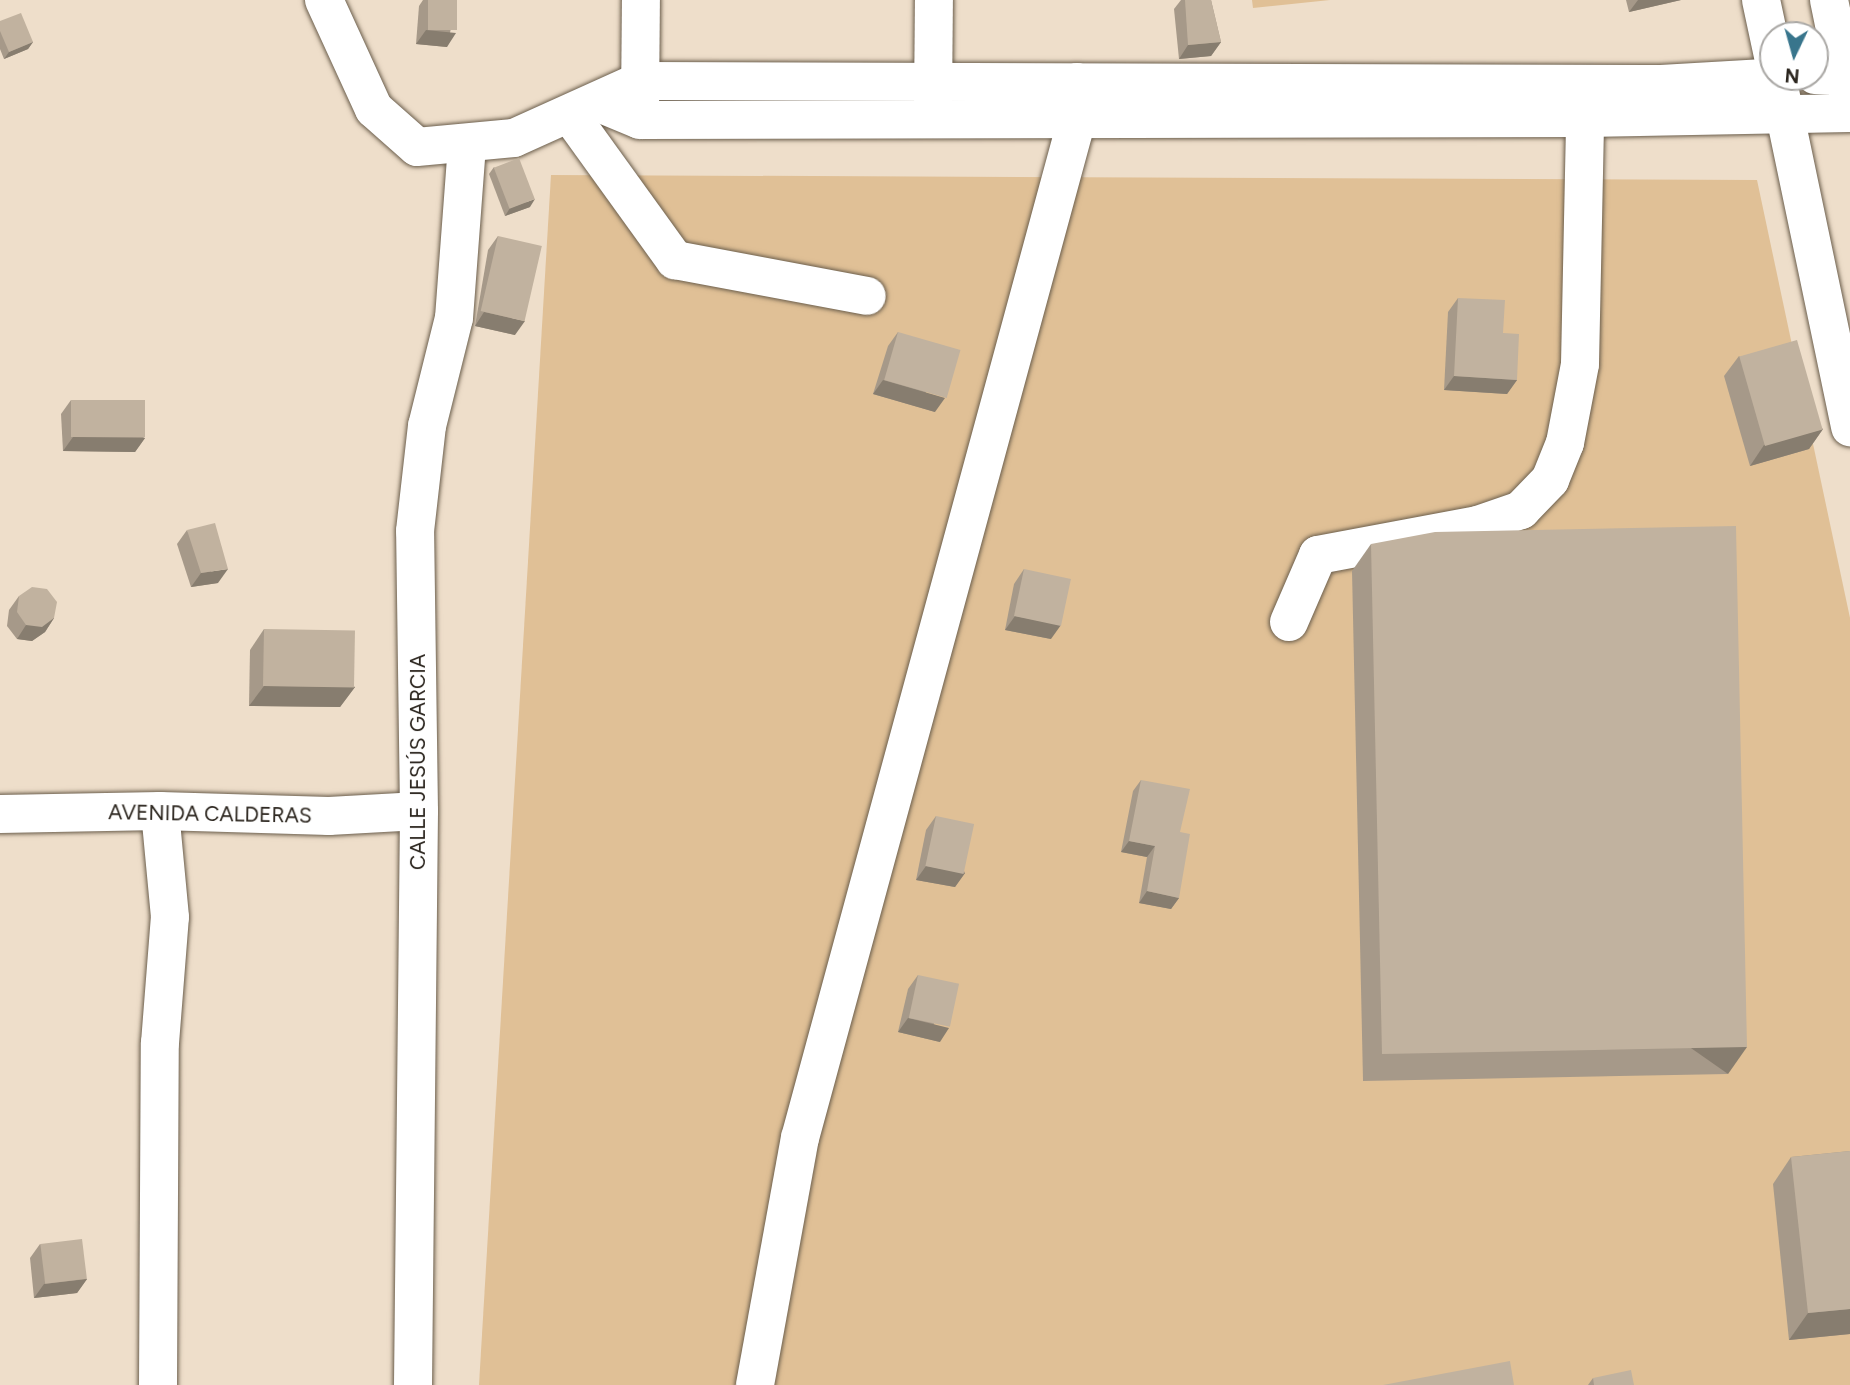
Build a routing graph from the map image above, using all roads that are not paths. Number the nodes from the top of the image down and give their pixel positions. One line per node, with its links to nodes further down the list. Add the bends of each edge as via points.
1 (324, 0): 20 (street, via 374,109 417,147)
2 (641, 0): 7 (street)
3 (934, 0): 9 (street)
4 (1761, 0): 6 (street)
5 (1829, 0): 10 (street)
6 (1766, 21)
7 (640, 81): 9 (street); 14 (street); 19 (street)
8 (1759, 81): 13 (street)
9 (934, 82): 12 (street); 18 (street)
10 (1840, 82)
11 (1782, 91): 16 (street)
12 (1077, 100): 13 (street); 17 (street); 18 (street); 29 (street, via 800,1138)
13 (1662, 101): 16 (street); 17 (street)
14 (585, 109): 19 (street); 20 (street, via 514,138); 21 (street, via 676,260)
15 (1850, 113): 16 (street)
16 (1786, 114): 22 (street)
17 (1585, 118): 23 (street, via 1580,364 1571,422 1550,480 1521,510 1478,525 1318,555)
18 (932, 119): 19 (street)
19 (640, 120)
20 (467, 144): 25 (street, CALLE JESÚS GARCIA, via 454,318 427,426 415,531)
21 (867, 296)
22 (1850, 426)
23 (1289, 622)
24 (160, 811): 25 (street, AVENIDA CALDERAS, via 329,816); 26 (street, AVENIDA CALDERAS); 27 (street, via 170,917 160,1043)
25 (419, 811): 28 (street, CALLE JESÚS GARCIA)
26 (0, 814)
27 (158, 1385)
28 (413, 1385)
29 (755, 1385)

